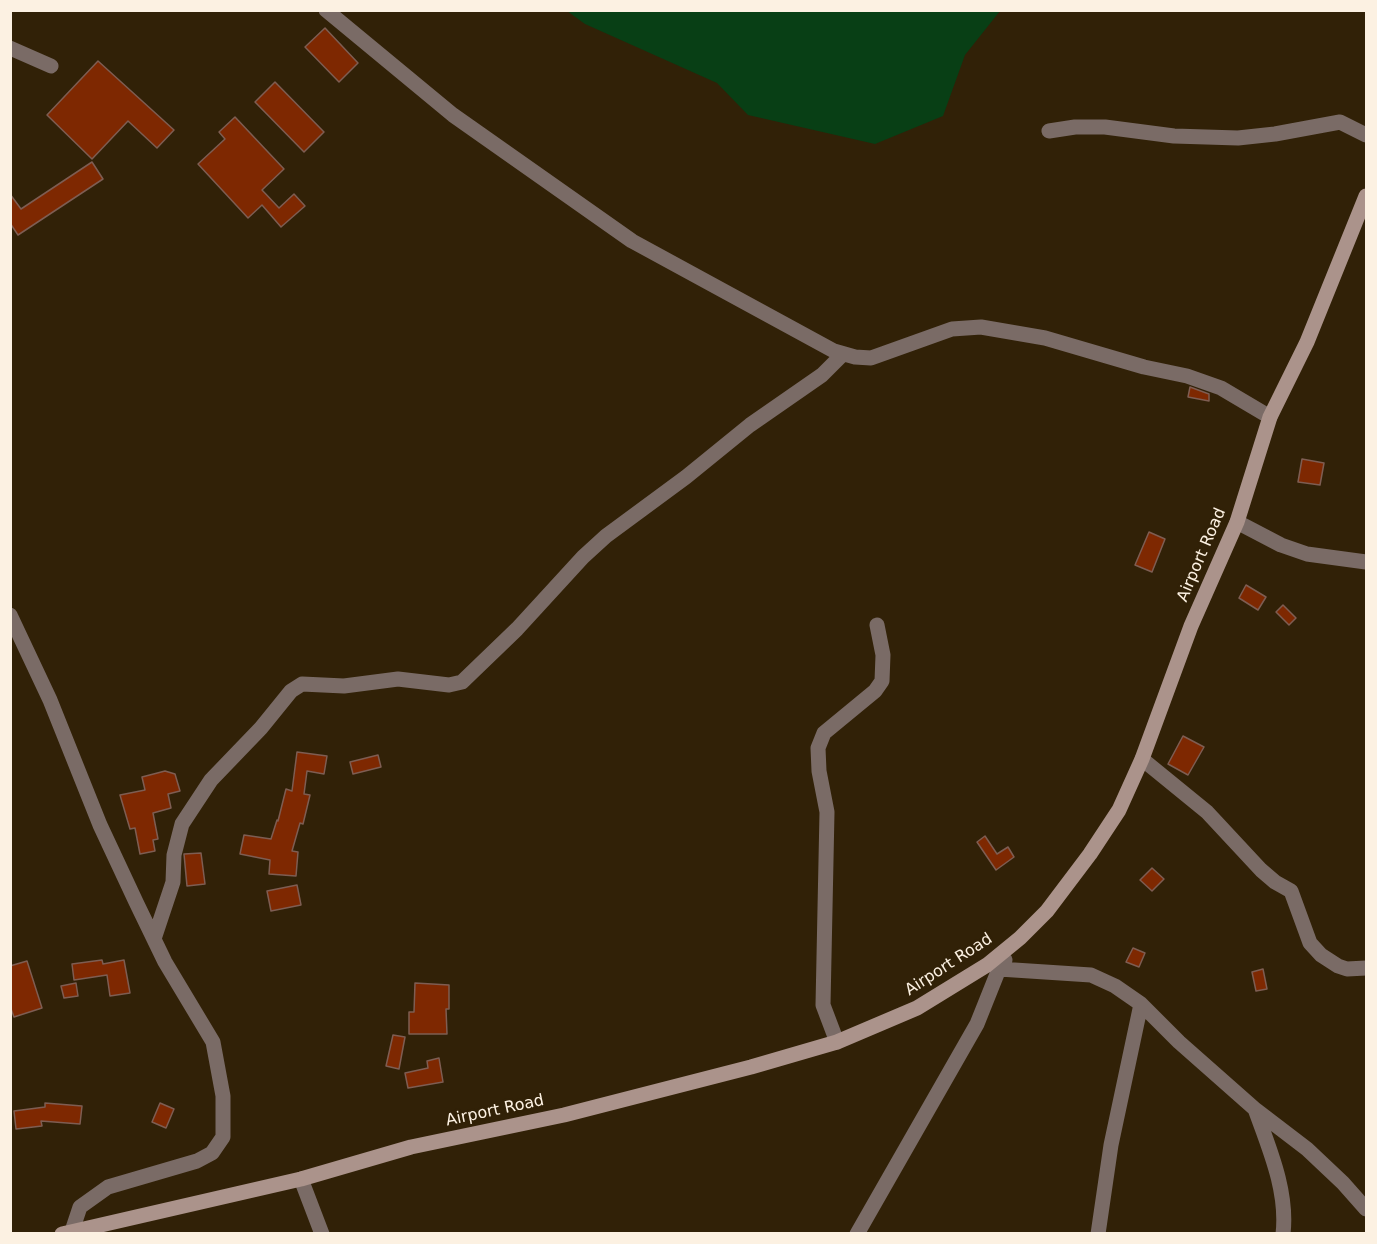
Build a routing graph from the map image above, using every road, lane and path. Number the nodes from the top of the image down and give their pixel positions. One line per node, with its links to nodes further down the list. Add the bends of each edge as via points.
1 (326, 10): 7 (street, via 453,115 632,241)
2 (10, 48): 3 (street)
3 (51, 66)
4 (1049, 131): 5 (street, via 1105,127 1174,136 1238,138 1340,122)
5 (1366, 135)
6 (1366, 196): 8 (main road, Airport Road, via 1307,342)
7 (843, 354): 8 (street, via 871,358 951,329 981,327 1046,338 1187,376 1221,388); 15 (street, via 822,375 606,536 462,682 449,685 398,679 344,686 302,684 291,691 261,729 211,780 182,824 174,855 173,882)
8 (1270, 417): 9 (main road, Airport Road)
9 (1237, 522): 10 (street, via 1307,554); 13 (main road, Airport Road, via 1191,626)
10 (1366, 562)
11 (10, 615): 15 (street, via 50,700 100,825)
12 (877, 625): 19 (street, via 883,656 882,681 824,733 818,748 827,812 823,1005)
13 (1142, 759): 14 (main road, Airport Road, via 1119,810 1090,854 1047,911); 16 (street, via 1207,812 1261,870 1291,891 1310,943 1321,956 1347,969)
14 (1020, 938): 17 (street); 19 (main road, Airport Road, via 987,965 917,1008)
15 (154, 939): 23 (street, via 213,1042 223,1096 223,1137 212,1153 197,1161 108,1188 80,1207)
16 (1366, 968)
17 (999, 969): 18 (street, via 1091,975); 25 (street, via 976,1024)
18 (1142, 1004): 20 (street); 26 (street, via 1111,1145)
19 (837, 1042): 21 (main road, Airport Road, via 564,1115 411,1147)
20 (1255, 1108): 22 (street, via 1307,1149); 27 (street, via 1276,1167 1285,1218)
21 (300, 1179): 23 (main road, Airport Road); 24 (street)
22 (1366, 1209)
23 (67, 1232)
24 (322, 1233)
25 (857, 1233)
26 (1098, 1233)
27 (1283, 1233)

